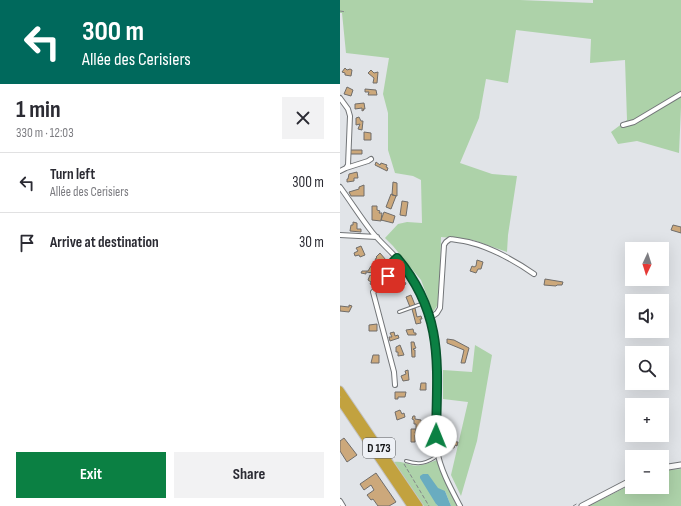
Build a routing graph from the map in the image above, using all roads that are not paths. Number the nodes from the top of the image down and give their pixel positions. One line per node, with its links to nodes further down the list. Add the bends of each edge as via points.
1 (681, 94): 3 (street, via 634,122)
2 (340, 98): 5 (street, via 350,116)
3 (623, 125)
4 (371, 159): 5 (street)
5 (346, 168): 6 (street)
6 (340, 170)
7 (340, 187): 9 (street)
8 (340, 235): 9 (street)
9 (377, 237): 10 (street)
10 (397, 258): 12 (street, via 416,284); 15 (street, via 392,263 389,274 373,292 394,372)
11 (534, 274): 14 (street, via 518,262 486,248 450,239 444,245 440,308 437,314)
12 (425, 303): 13 (lane); 14 (street)
13 (400, 312)
14 (430, 318): 18 (street, via 438,358)
15 (395, 385)
16 (340, 390): 26 (highway, D 173)
17 (340, 401): 25 (highway, D 173)
18 (438, 455): 19 (lane, via 421,464); 27 (street)
19 (406, 462)
20 (681, 465): 21 (street)
21 (669, 467)
22 (625, 484): 28 (street)
23 (340, 501): 24 (street)
24 (343, 506)
25 (412, 506)
26 (419, 506)
27 (460, 506)
28 (582, 506)

